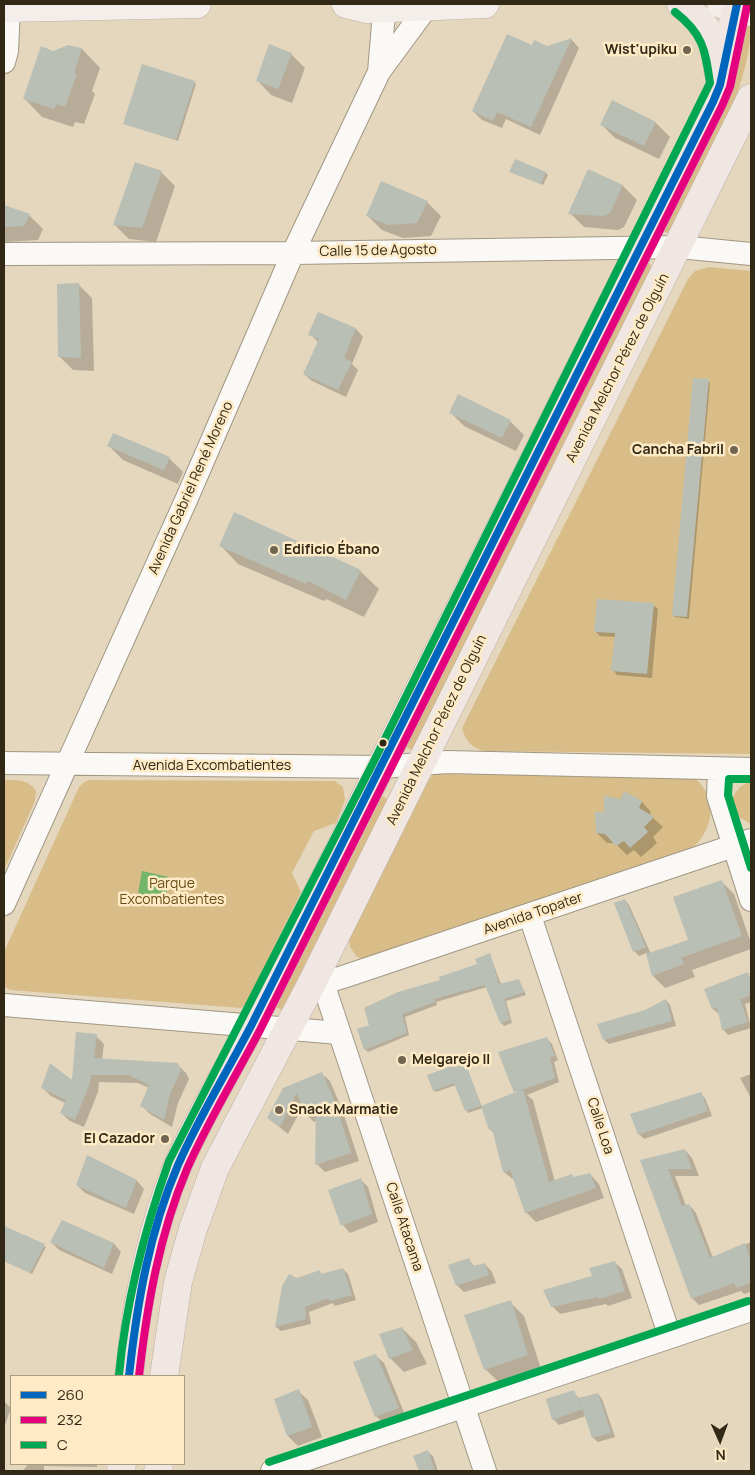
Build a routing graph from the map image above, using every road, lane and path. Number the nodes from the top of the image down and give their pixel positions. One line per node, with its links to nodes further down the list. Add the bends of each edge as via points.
1 (171, 4): 2 (main road); 9 (main road)
2 (197, 4)
3 (346, 4): 7 (main road, via 366,9)
4 (485, 4): 6 (main road)
5 (682, 4): 12 (highway, via 709,29 717,54)
6 (428, 5): 7 (main road); 11 (street, Avenida Gabriel René Moreno)
7 (387, 6): 11 (street, Avenida Gabriel René Moreno, via 382,24)
8 (736, 7): 12 (highway)
9 (6, 8): 10 (street, via 9,32)
10 (4, 62)
11 (379, 72): 16 (street, Avenida Gabriel René Moreno)
12 (720, 85): 14 (highway)
13 (751, 98): 15 (highway, Avenida Melchor Pérez de Olguín)
14 (639, 247): 15 (street, Calle 15 de Agosto); 16 (street, Calle 15 de Agosto); 22 (highway)
15 (679, 247): 18 (street, Calle 15 de Agosto); 19 (highway, Avenida Melchor Pérez de Olguín)
16 (293, 253): 17 (street, Calle 15 de Agosto); 21 (street, Avenida Gabriel René Moreno)
17 (4, 254)
18 (751, 254)
19 (421, 762): 22 (street, Avenida Excombatientes); 23 (street); 29 (highway, Avenida Melchor Pérez de Olguín)
20 (4, 763): 21 (street, Avenida Excombatientes)
21 (68, 764): 22 (street, Avenida Excombatientes); 27 (street, Avenida Gabriel René Moreno)
22 (382, 767): 31 (highway)
23 (719, 769): 24 (street); 25 (street, via 718,796)
24 (751, 769)
25 (742, 843): 26 (street); 28 (street, Avenida Topater)
26 (751, 900)
27 (4, 904)
28 (530, 916): 29 (street, Avenida Topater); 35 (street, Calle Loa)
29 (318, 982): 32 (highway, Avenida Melchor Pérez de Olguín); 33 (street, Calle Atacama)
30 (4, 1005): 31 (street)
31 (251, 1026): 32 (street); 36 (highway, via 178,1165 143,1280)
32 (287, 1029): 33 (street); 37 (highway, Avenida Melchor Pérez de Olguín, via 215,1168 193,1229 178,1282)
33 (339, 1033): 38 (street, Calle Atacama)
34 (751, 1310): 35 (street)
35 (670, 1337): 38 (street)
36 (129, 1375)
37 (164, 1375)
38 (463, 1407): 39 (street); 40 (street, Calle Atacama)
39 (272, 1471)
40 (485, 1471)

